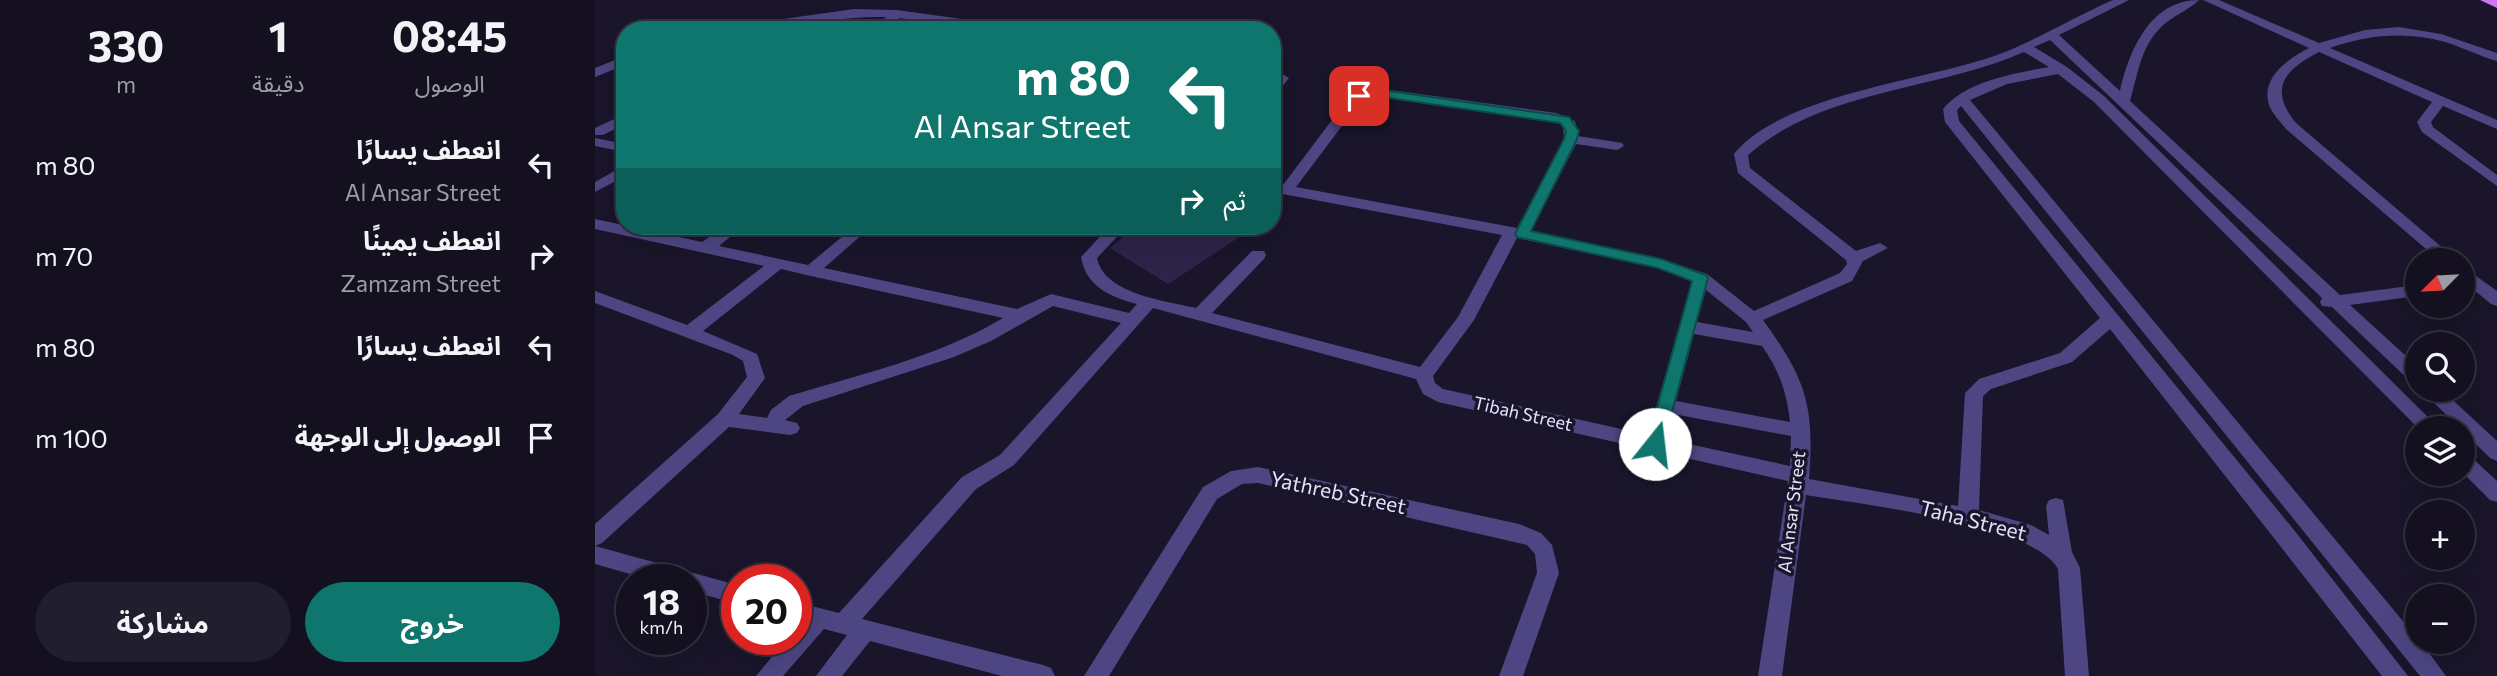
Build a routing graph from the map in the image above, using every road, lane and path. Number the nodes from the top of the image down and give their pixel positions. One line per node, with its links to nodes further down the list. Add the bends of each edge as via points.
1 (2123, 0): 11 (street)
2 (2193, 0): 19 (street, via 2169,13 2138,42)
3 (2209, 0): 13 (street)
4 (2486, 0): 5 (main road)
5 (2497, 4)
6 (897, 14): 7 (street); 8 (street, via 824,15); 9 (street)
7 (951, 20): 10 (street)
8 (788, 21)
9 (889, 21)
10 (957, 21)
11 (2051, 34): 12 (street); 19 (street)
12 (2025, 47): 16 (street); 45 (street, via 1821,110 1762,134 1748,145 1741,154 1743,170)
13 (2316, 47): 14 (street, via 2357,34 2400,31 2454,41); 20 (street); 43 (street, via 2285,72 2275,87 2277,108 2301,135)
14 (2497, 57)
15 (616, 64): 17 (street)
16 (2062, 70): 18 (street, via 2031,73); 40 (street, via 2099,99)
17 (595, 73)
18 (1961, 99): 59 (street, via 1950,109 1952,122); 93 (street)
19 (2124, 100): 35 (street)
20 (2440, 101): 22 (street); 28 (street, via 2427,116 2427,129)
21 (616, 124): 24 (street)
22 (2497, 125)
23 (1571, 135): 26 (street); 29 (street, via 1570,124 1556,117 1376,92 1363,94); 34 (street)
24 (596, 137): 25 (street)
25 (616, 145)
26 (1617, 146)
27 (616, 175): 30 (street)
28 (2497, 182)
29 (1281, 187)
30 (595, 188)
31 (1281, 188): 34 (street, Al Ansar Street)
32 (595, 225): 33 (street)
33 (616, 229)
34 (1517, 233): 48 (street, Al Ansar Street, via 1661,264); 65 (street, via 1465,320)
35 (2265, 233): 40 (street); 53 (street)
36 (643, 235): 41 (street)
37 (723, 235): 41 (street)
38 (854, 235): 47 (street)
39 (1110, 235): 52 (street, via 1089,257 1091,272 1102,284)
40 (2238, 235): 55 (street)
41 (705, 248): 46 (street)
42 (1880, 248): 45 (street)
43 (2435, 248)
44 (1258, 255): 56 (street)
45 (1854, 258): 58 (street, via 1854,269 1846,277)
46 (777, 264): 47 (street); 62 (street)
47 (811, 271): 57 (street)
48 (1701, 278): 58 (street, Al Ansar Street); 61 (street)
49 (2475, 287): 51 (street)
50 (2405, 292): 53 (street)
51 (2497, 300)
52 (1150, 301): 56 (street); 60 (street)
53 (2335, 301): 55 (street); 64 (street)
54 (599, 304): 62 (street)
55 (2307, 304): 68 (street)
56 (1201, 314): 65 (street)
57 (1020, 316): 60 (street, via 1045,302 1060,300); 69 (street, via 949,353 796,401 778,415 782,426)
58 (1752, 318): 63 (street, Al Ansar Street)
59 (2109, 318): 77 (street, via 2065,360 1985,384 1974,393); 92 (street, via 2296,544)
60 (1134, 320): 84 (street, via 1007,460 969,483)
61 (1689, 327): 63 (street); 67 (street)
62 (690, 332): 69 (street, via 751,358 755,378)
63 (1770, 341): 70 (street, Al Ansar Street, via 1797,396)
64 (2405, 366)
65 (1424, 375): 71 (street, Tibah Street, via 1424,383 1439,395)
66 (2443, 402): 72 (street)
67 (1666, 406): 70 (street); 71 (street)
68 (2418, 416)
69 (725, 419): 78 (street)
70 (1801, 431): 74 (street, Al Ansar Street)
71 (1655, 444): 74 (street, Tibah Street)
72 (2497, 453)
73 (2475, 473): 75 (street)
74 (1798, 481): 77 (street, Taha Street); 90 (street, Al Ansar Street)
75 (2497, 494)
76 (2056, 506): 79 (street)
77 (1968, 516): 79 (street, Taha Street, via 2024,531)
78 (595, 537)
79 (2061, 553): 91 (street, via 2069,568)
80 (595, 555): 81 (street)
81 (627, 564)
82 (812, 617): 83 (street)
83 (819, 619): 84 (street); 85 (street)
84 (854, 628): 86 (street); 87 (street)
85 (768, 676)
86 (828, 676)
87 (1043, 676)
88 (1096, 676): 89 (street, Yathreb Street, via 1210,493 1238,477 1258,475 1534,540 1545,551 1548,573)
89 (1511, 676)
90 (1770, 676)
91 (2077, 676)
92 (2396, 676)
93 (2434, 676)

